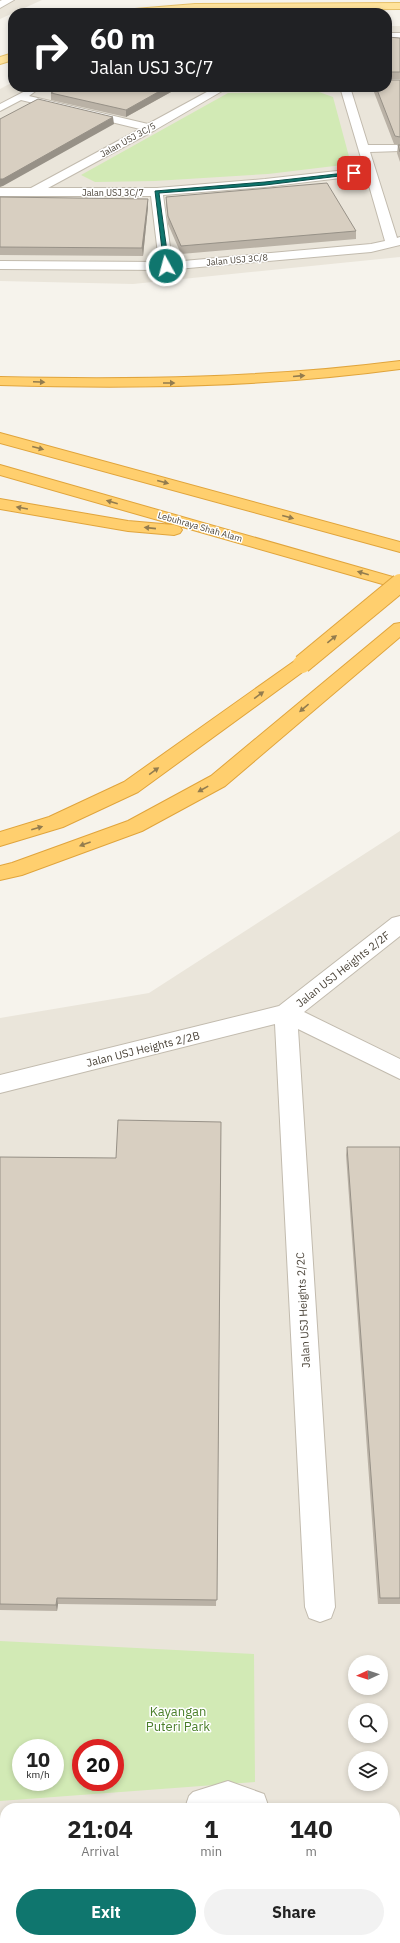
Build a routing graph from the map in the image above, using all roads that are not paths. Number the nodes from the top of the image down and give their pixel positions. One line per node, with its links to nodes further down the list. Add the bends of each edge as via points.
1 (9, 0): 2 (street)
2 (0, 5)
3 (400, 6): 4 (main road)
4 (183, 8)
5 (29, 92): 8 (street)
6 (215, 92): 10 (street, Jalan USJ 3C/5)
7 (347, 92): 12 (street)
8 (21, 96): 9 (street); 10 (street)
9 (0, 108)
10 (150, 128): 16 (street, Jalan USJ 3C/5)
11 (400, 148): 12 (street)
12 (364, 149): 13 (street)
13 (369, 171): 15 (street, Jalan USJ 3C/7); 17 (street)
14 (0, 192): 16 (street, Jalan USJ 3C/7)
15 (157, 192): 16 (street, Jalan USJ 3C/7); 19 (street)
16 (32, 193)
17 (396, 242): 19 (street, Jalan USJ 3C/8, via 371,248)
18 (0, 265): 19 (street, Jalan USJ 3C/8)
19 (166, 266)
20 (400, 365): 21 (highway, one-way to 20, via 226,382 360,371)
21 (0, 381)
22 (0, 438): 26 (highway, one-way to 26)
23 (0, 470): 25 (highway, Lebuhraya Shah Alam, one-way to 23)
24 (0, 504): 25 (highway, one-way to 24, via 128,526)
25 (231, 536): 27 (highway, Lebuhraya Shah Alam, one-way to 25)
26 (400, 547)
27 (400, 584): 29 (highway, one-way to 27, bridge, via 56,822 131,788 302,664)
28 (400, 628): 30 (highway, one-way to 30, via 218,781 135,826 15,870)
29 (0, 839)
30 (0, 873)
31 (400, 924): 32 (street, Jalan USJ Heights 2/2F)
32 (286, 1013): 33 (street); 34 (street, Jalan USJ Heights 2/2B); 35 (street, Jalan USJ Heights 2/2C)
33 (400, 1070)
34 (0, 1084)
35 (320, 1607)
36 (208, 1803): 37 (street, via 228,1797)
37 (244, 1803)

